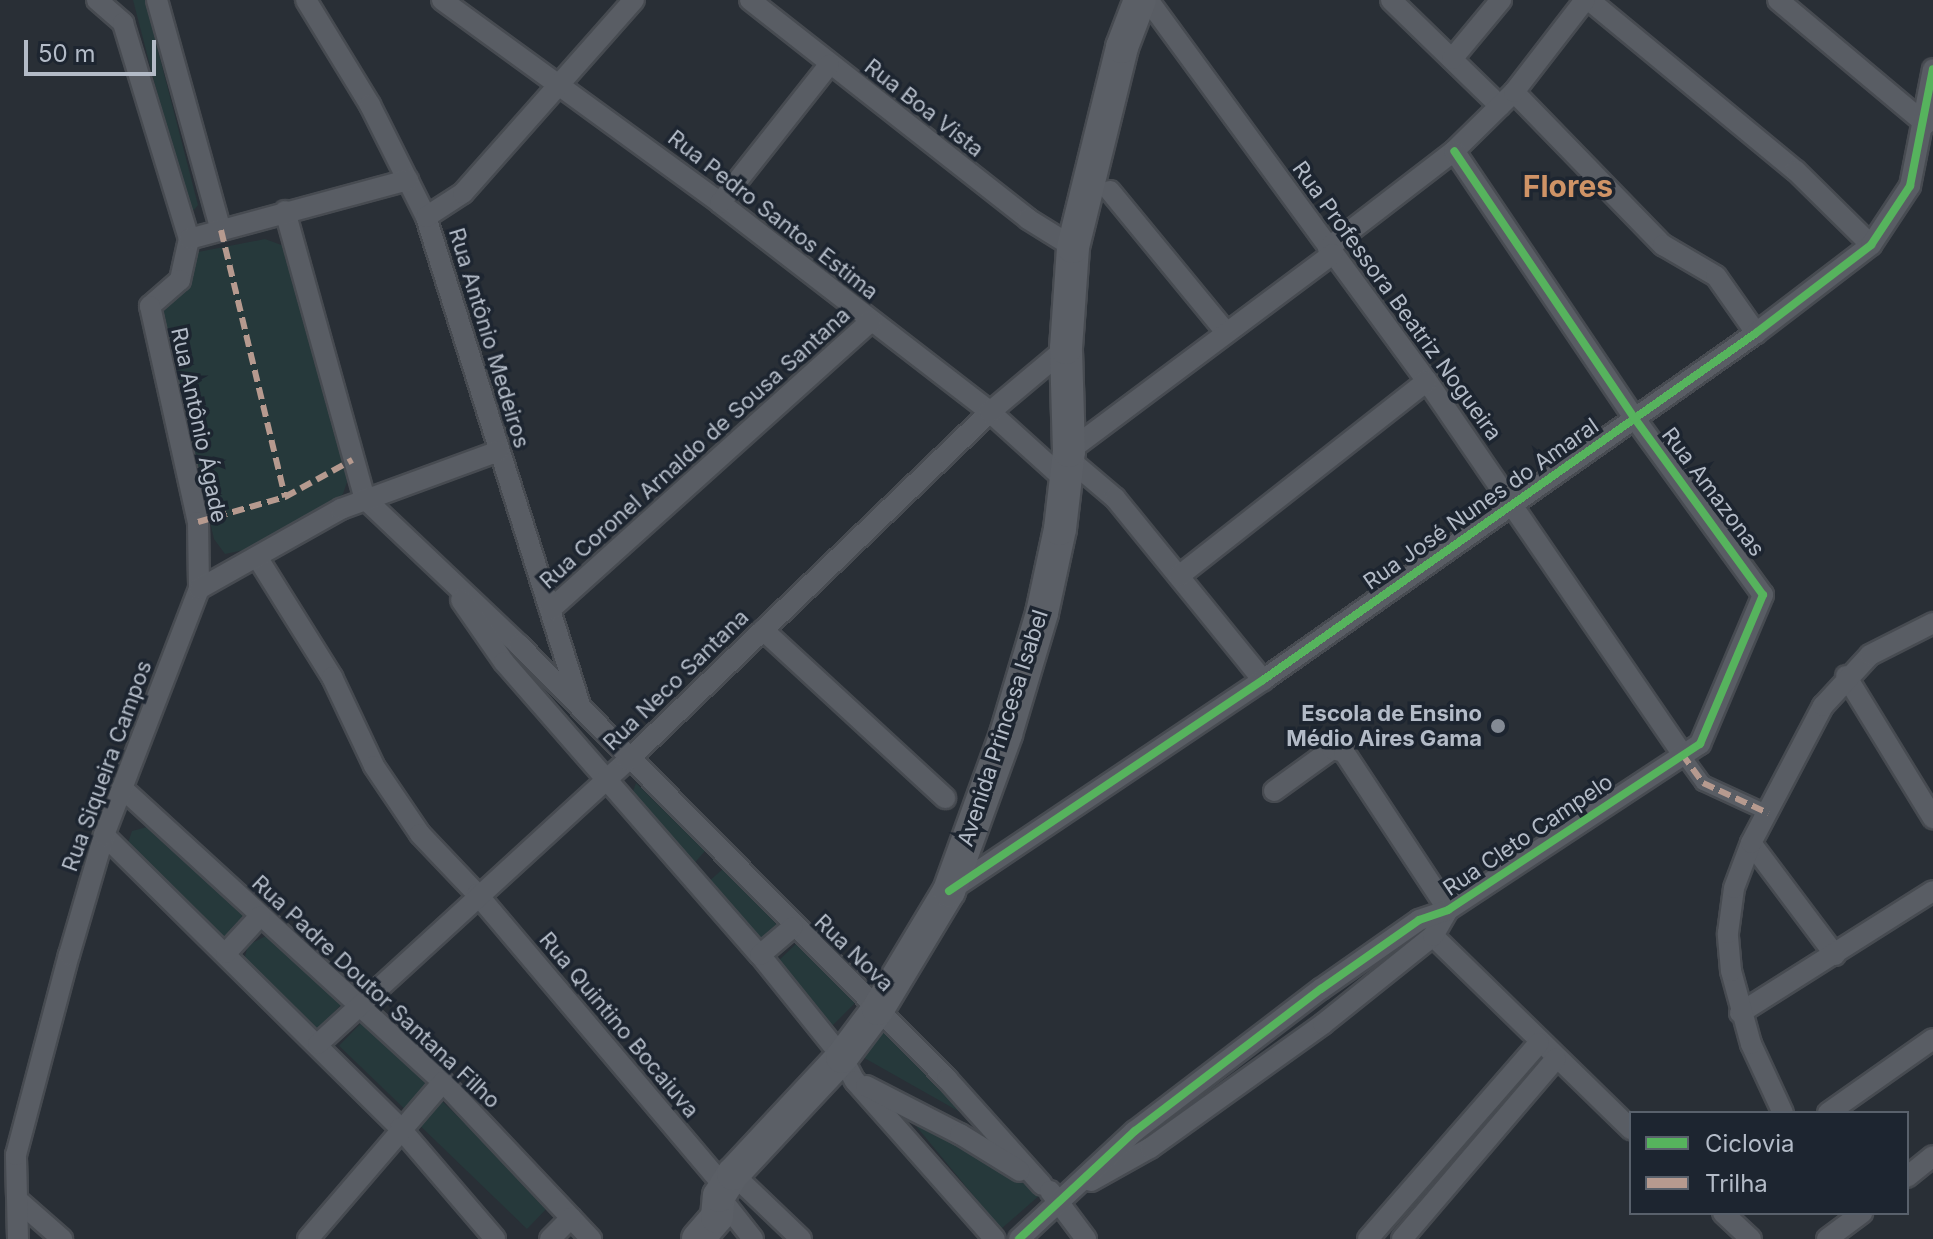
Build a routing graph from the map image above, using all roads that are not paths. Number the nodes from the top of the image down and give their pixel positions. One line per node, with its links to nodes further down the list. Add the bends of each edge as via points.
1 (97, 0): 14 (street)
2 (120, 0): 14 (street)
3 (157, 0): 27 (street)
4 (306, 0): 22 (street, Rua Antônio Medeiros)
5 (442, 0): 18 (street, Rua Pedro Santos Estima)
6 (634, 0): 18 (street)
7 (750, 0): 16 (street, Rua Boa Vista)
8 (1140, 0): 30 (main road, Avenida Princesa Isabel, via 1118,62)
9 (1148, 0): 31 (street, Rua Professora Beatriz Nogueira)
10 (1391, 0): 15 (street)
11 (1501, 0): 15 (street)
12 (1587, 0): 19 (street); 29 (street, via 1796,171)
13 (1778, 0): 20 (street)
14 (123, 23): 28 (street)
15 (1452, 59): 19 (street)
16 (829, 65): 24 (street); 30 (street, Rua Boa Vista, via 1028,219)
17 (1933, 69): 20 (street, Rua José Nunes do Amaral)
18 (562, 85): 24 (street, Rua Pedro Santos Estima); 26 (street, via 463,193)
19 (1507, 99): 21 (street); 34 (street, via 1663,245 1716,276)
20 (1926, 124): 29 (street, Rua José Nunes do Amaral, via 1910,186)
21 (1454, 151): 31 (street); 38 (street, Rua Amazonas)
22 (408, 180): 25 (street); 26 (street, Rua Antônio Medeiros)
23 (1110, 191): 33 (street)
24 (720, 203): 32 (street, Rua Pedro Santos Estima)
25 (285, 211): 27 (street); 41 (street)
26 (426, 217): 39 (street, Rua Antônio Medeiros)
27 (221, 230): 28 (street)
28 (189, 239): 46 (street, Rua Antônio Ágade, via 180,280 150,306 198,522)
29 (1871, 245): 34 (street, Rua José Nunes do Amaral)
30 (1073, 247): 35 (main road, Avenida Princesa Isabel)
31 (1330, 251): 33 (street); 36 (street, Rua Professora Beatriz Nogueira)
32 (871, 321): 37 (street, Rua Pedro Santos Estima); 48 (street, Rua Coronel Arnaldo de Sousa Santana)
33 (1226, 332): 40 (street)
34 (1756, 333): 38 (street, Rua José Nunes do Amaral)
35 (1066, 348): 37 (street, Rua Neco Santana); 40 (main road, Avenida Princesa Isabel)
36 (1427, 381): 42 (street, Rua Professora Beatriz Nogueira); 44 (street)
37 (990, 412): 40 (street, Rua Pedro Santos Estima); 50 (street, Rua Neco Santana)
38 (1635, 419): 42 (street, Rua José Nunes do Amaral); 45 (street, Rua Amazonas)
39 (499, 451): 41 (street); 48 (street, Rua Antônio Medeiros)
40 (1068, 464): 44 (street, Rua Pedro Santos Estima, via 1115,498); 70 (main road, Avenida Princesa Isabel, via 1042,613)
41 (365, 499): 43 (street); 47 (street)
42 (1512, 502): 55 (street, Rua José Nunes do Amaral); 58 (street, Rua Professora Beatriz Nogueira)
43 (257, 557): 46 (street); 72 (street, Rua Quintino Bocaiuva, via 332,677 374,766 420,834)
44 (1179, 576): 55 (street, Rua Pedro Santos Estima)
45 (1762, 587): 58 (street, Rua Cleto Campelo, via 1707,733)
46 (199, 589): 61 (street, Rua Siqueira Campos)
47 (455, 589): 51 (street, Rua Nova); 52 (street, Rua Nova)
48 (550, 610): 57 (street, Rua Antônio Medeiros)
49 (1933, 623): 53 (street, via 1870,655)
50 (763, 630): 59 (street, Rua Neco Santana); 63 (street)
51 (519, 645): 52 (street); 54 (street, Rua Nova)
52 (504, 662): 56 (street, Rua Nova)
53 (1846, 676): 64 (street, via 1823,706); 65 (street)
54 (553, 680): 56 (street); 57 (street, Rua Nova)
55 (1263, 680): 70 (street, Rua José Nunes do Amaral)
56 (535, 697): 60 (street, Rua Nova)
57 (581, 710): 59 (street, Rua Nova)
58 (1682, 754): 64 (street, via 1703,783); 73 (street, Rua Cleto Campelo)
59 (628, 760): 60 (street, Rua Neco Santana); 68 (street, Rua Nova)
60 (608, 778): 69 (street, Rua Nova); 72 (street, Rua Neco Santana)
61 (122, 788): 66 (street, Rua Siqueira Campos); 74 (street, Rua Padre Doutor Santana Filho)
62 (1274, 791): 73 (street, via 1332,749 1344,752)
63 (945, 798)
64 (1768, 813): 67 (street)
65 (1933, 818)
66 (104, 835): 77 (street); 100 (street, Rua Siqueira Campos, via 16,1155 14,1180)
67 (1751, 843): 79 (street); 82 (street, via 1734,888 1728,933)
68 (718, 851): 69 (street); 75 (street, Rua Nova)
69 (692, 877): 78 (street, Rua Nova)
70 (949, 891): 81 (main road, Avenida Princesa Isabel)
71 (1933, 891): 79 (street)
72 (477, 894): 80 (street, Rua Neco Santana); 97 (street, Rua Quintino Bocaiuva)
73 (1448, 910): 76 (street, Rua Cleto Campelo); 99 (street, Rua Cleto Campelo, via 1419,920 1321,989 1135,1131)
74 (260, 916): 77 (street); 80 (street, Rua Padre Doutor Santana Filho)
75 (793, 927): 78 (street); 81 (street, Rua Nova)
76 (1433, 936): 84 (street); 99 (street, Rua Cleto Campelo, via 1323,1024 1150,1148)
77 (226, 953): 85 (street)
78 (760, 955): 87 (street, Rua Nova)
79 (1835, 955): 82 (street)
80 (356, 1003): 85 (street, Rua Neco Santana); 88 (street, Rua Padre Doutor Santana Filho)
81 (878, 1009): 87 (main road, Avenida Princesa Isabel); 96 (street, Rua Nova)
82 (1740, 1013): 89 (street)
83 (1933, 1039): 90 (street)
84 (1539, 1043): 86 (street); 95 (street)
85 (318, 1044): 92 (street)
86 (1556, 1059): 91 (street); 98 (street)
87 (849, 1069): 96 (street, Rua Nova); 97 (main road, Avenida Princesa Isabel); 114 (street, Rua Nova)
88 (443, 1082): 92 (street); 103 (street, Rua Padre Doutor Santana Filho)
89 (1782, 1111)
90 (1831, 1111)
91 (1629, 1127)
92 (400, 1128): 106 (street); 107 (street)
93 (1933, 1156): 94 (street)
94 (1909, 1175)
95 (1417, 1182): 98 (street); 117 (street)
96 (1042, 1185): 99 (street, Rua Nova)
97 (726, 1186): 110 (main road, Avenida Princesa Isabel); 111 (main road, Avenida Princesa Isabel, via 717,1217); 112 (street); 113 (street)
98 (1438, 1197): 118 (street)
99 (1060, 1199): 115 (street, Rua Cleto Campelo); 116 (street, Rua Nova)
100 (21, 1203): 104 (street, Rua Siqueira Campos); 105 (street)
101 (1725, 1215): 119 (street)
102 (1854, 1216): 120 (street)
103 (571, 1218): 108 (street); 109 (street, Rua Padre Doutor Santana Filho)
104 (18, 1239)
105 (62, 1239)
106 (308, 1239)
107 (495, 1239)
108 (550, 1239)
109 (591, 1239)
110 (673, 1239)
111 (698, 1239)
112 (753, 1239)
113 (801, 1239)
114 (995, 1239)
115 (1019, 1239)
116 (1086, 1239)
117 (1368, 1239)
118 (1402, 1239)
119 (1751, 1239)
120 (1827, 1239)

